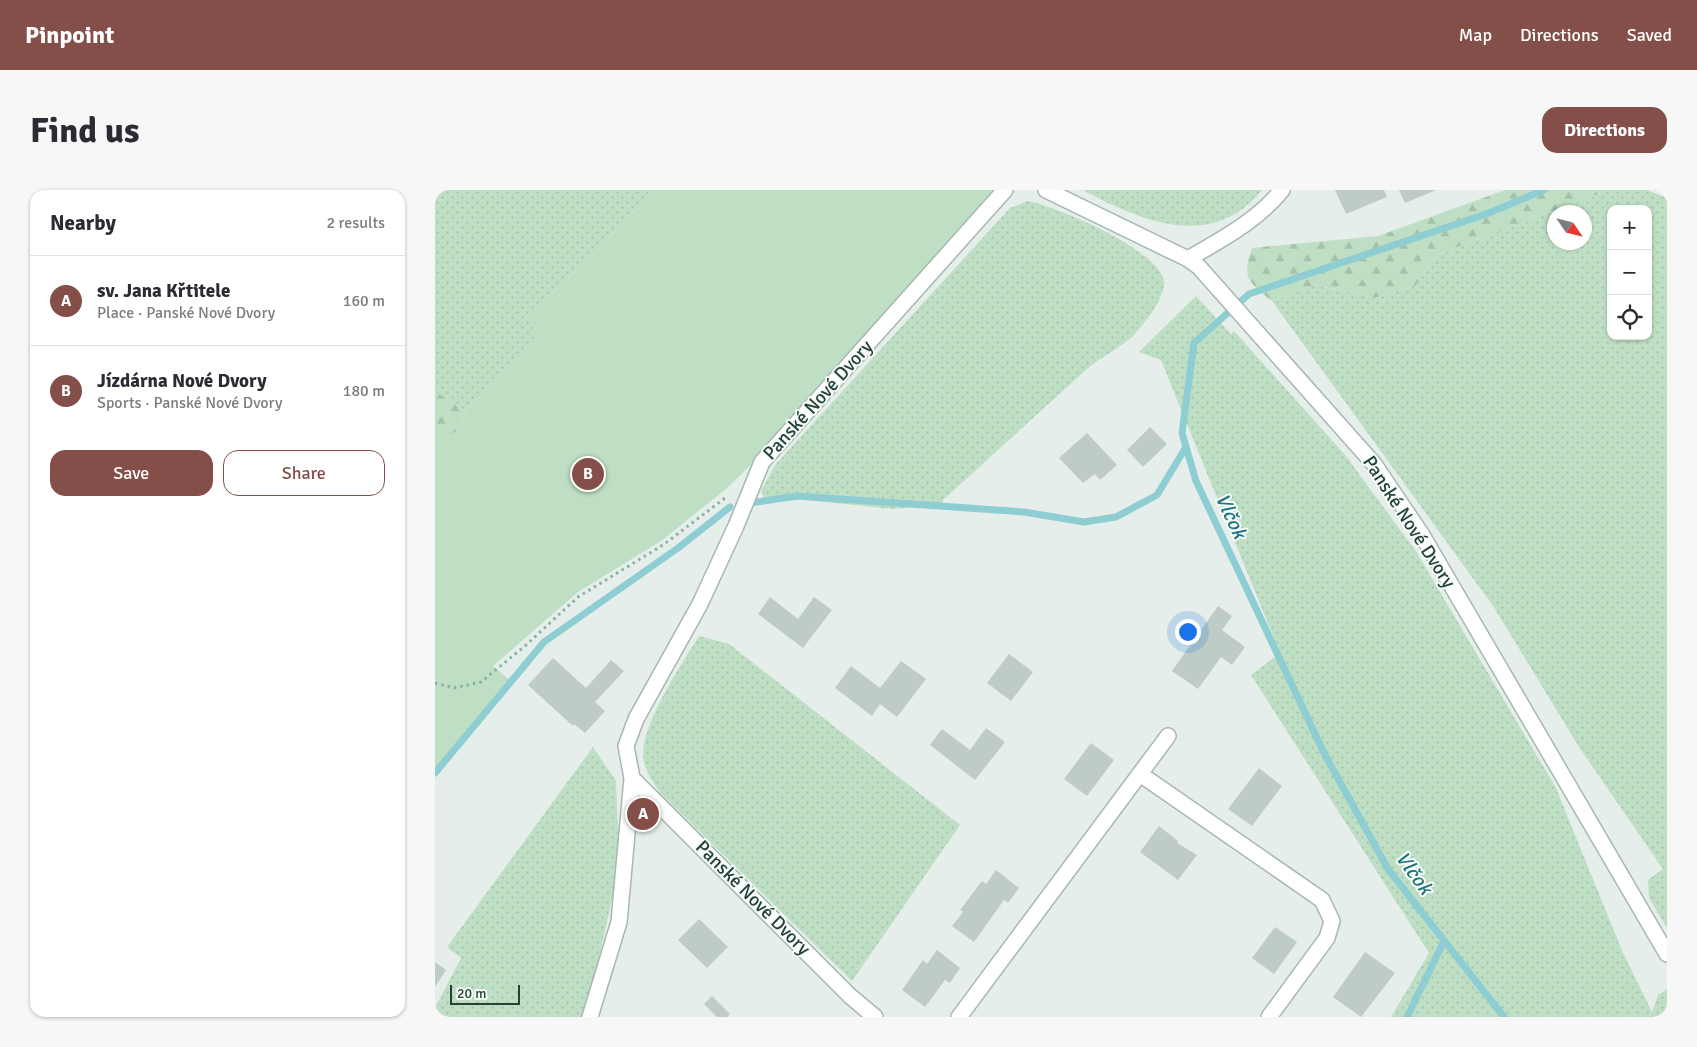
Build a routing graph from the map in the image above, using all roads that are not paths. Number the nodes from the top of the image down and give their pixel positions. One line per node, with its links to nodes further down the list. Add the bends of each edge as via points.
1 (1005, 190): 7 (street, Panské Nové Dvory, via 761,462 700,604 636,720 626,746)
2 (1046, 190): 4 (street, Panské Nové Dvory)
3 (1281, 190): 4 (street, via 1267,208 1228,236)
4 (1188, 258): 8 (street, Panské Nové Dvory, via 1374,464 1421,535)
5 (1168, 736): 6 (street)
6 (1140, 774): 11 (street); 12 (street, via 1321,900 1332,920 1327,938)
7 (632, 778): 9 (street, Panské Nové Dvory, via 619,922); 10 (street, Panské Nové Dvory, via 850,996)
8 (1667, 954)
9 (590, 1017)
10 (875, 1017)
11 (959, 1017)
12 (1269, 1017)

